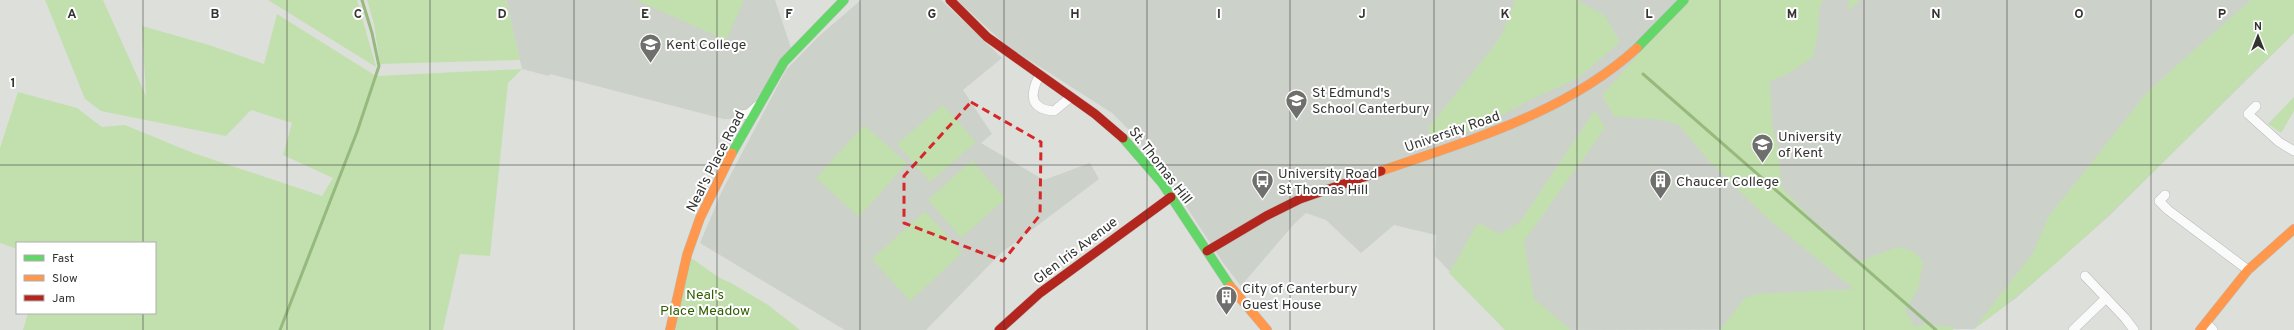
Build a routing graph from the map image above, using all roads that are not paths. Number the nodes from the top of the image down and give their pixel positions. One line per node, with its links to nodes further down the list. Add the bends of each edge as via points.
1 (844, 0): 6 (street, Neal's Place Road, via 784,62)
2 (950, 0): 4 (street, St. Thomas Hill, via 1000,47)
3 (1684, 0): 13 (street, University Road, via 1616,67 1560,102 1497,131 1300,199)
4 (1039, 76): 5 (street, St. Thomas Hill); 5 (street, via 1032,94 1034,102 1040,106 1054,111)
5 (1071, 97): 11 (street, St. Thomas Hill, via 1116,131 1147,165)
6 (763, 100): 8 (street, Neal's Place Road, via 753,111); 18 (street, Neal's Place Road, via 732,153 700,218 687,255)
7 (2256, 106): 9 (street, via 2248,114 2279,142)
8 (740, 115)
9 (2294, 151)
10 (2165, 195): 14 (street, via 2159,201 2168,210)
11 (1171, 197): 13 (street, St. Thomas Hill); 19 (street, Glen Iris Avenue, via 1040,293)
12 (2294, 229): 14 (street)
13 (1207, 251): 20 (street, St. Thomas Hill, via 1227,283)
14 (2248, 270): 17 (street)
15 (2085, 276): 16 (street)
16 (2106, 298): 21 (street); 22 (street)
17 (2203, 327): 23 (street)
18 (670, 330)
19 (999, 330)
20 (1267, 330)
21 (2073, 330)
22 (2134, 330)
23 (2213, 330)

